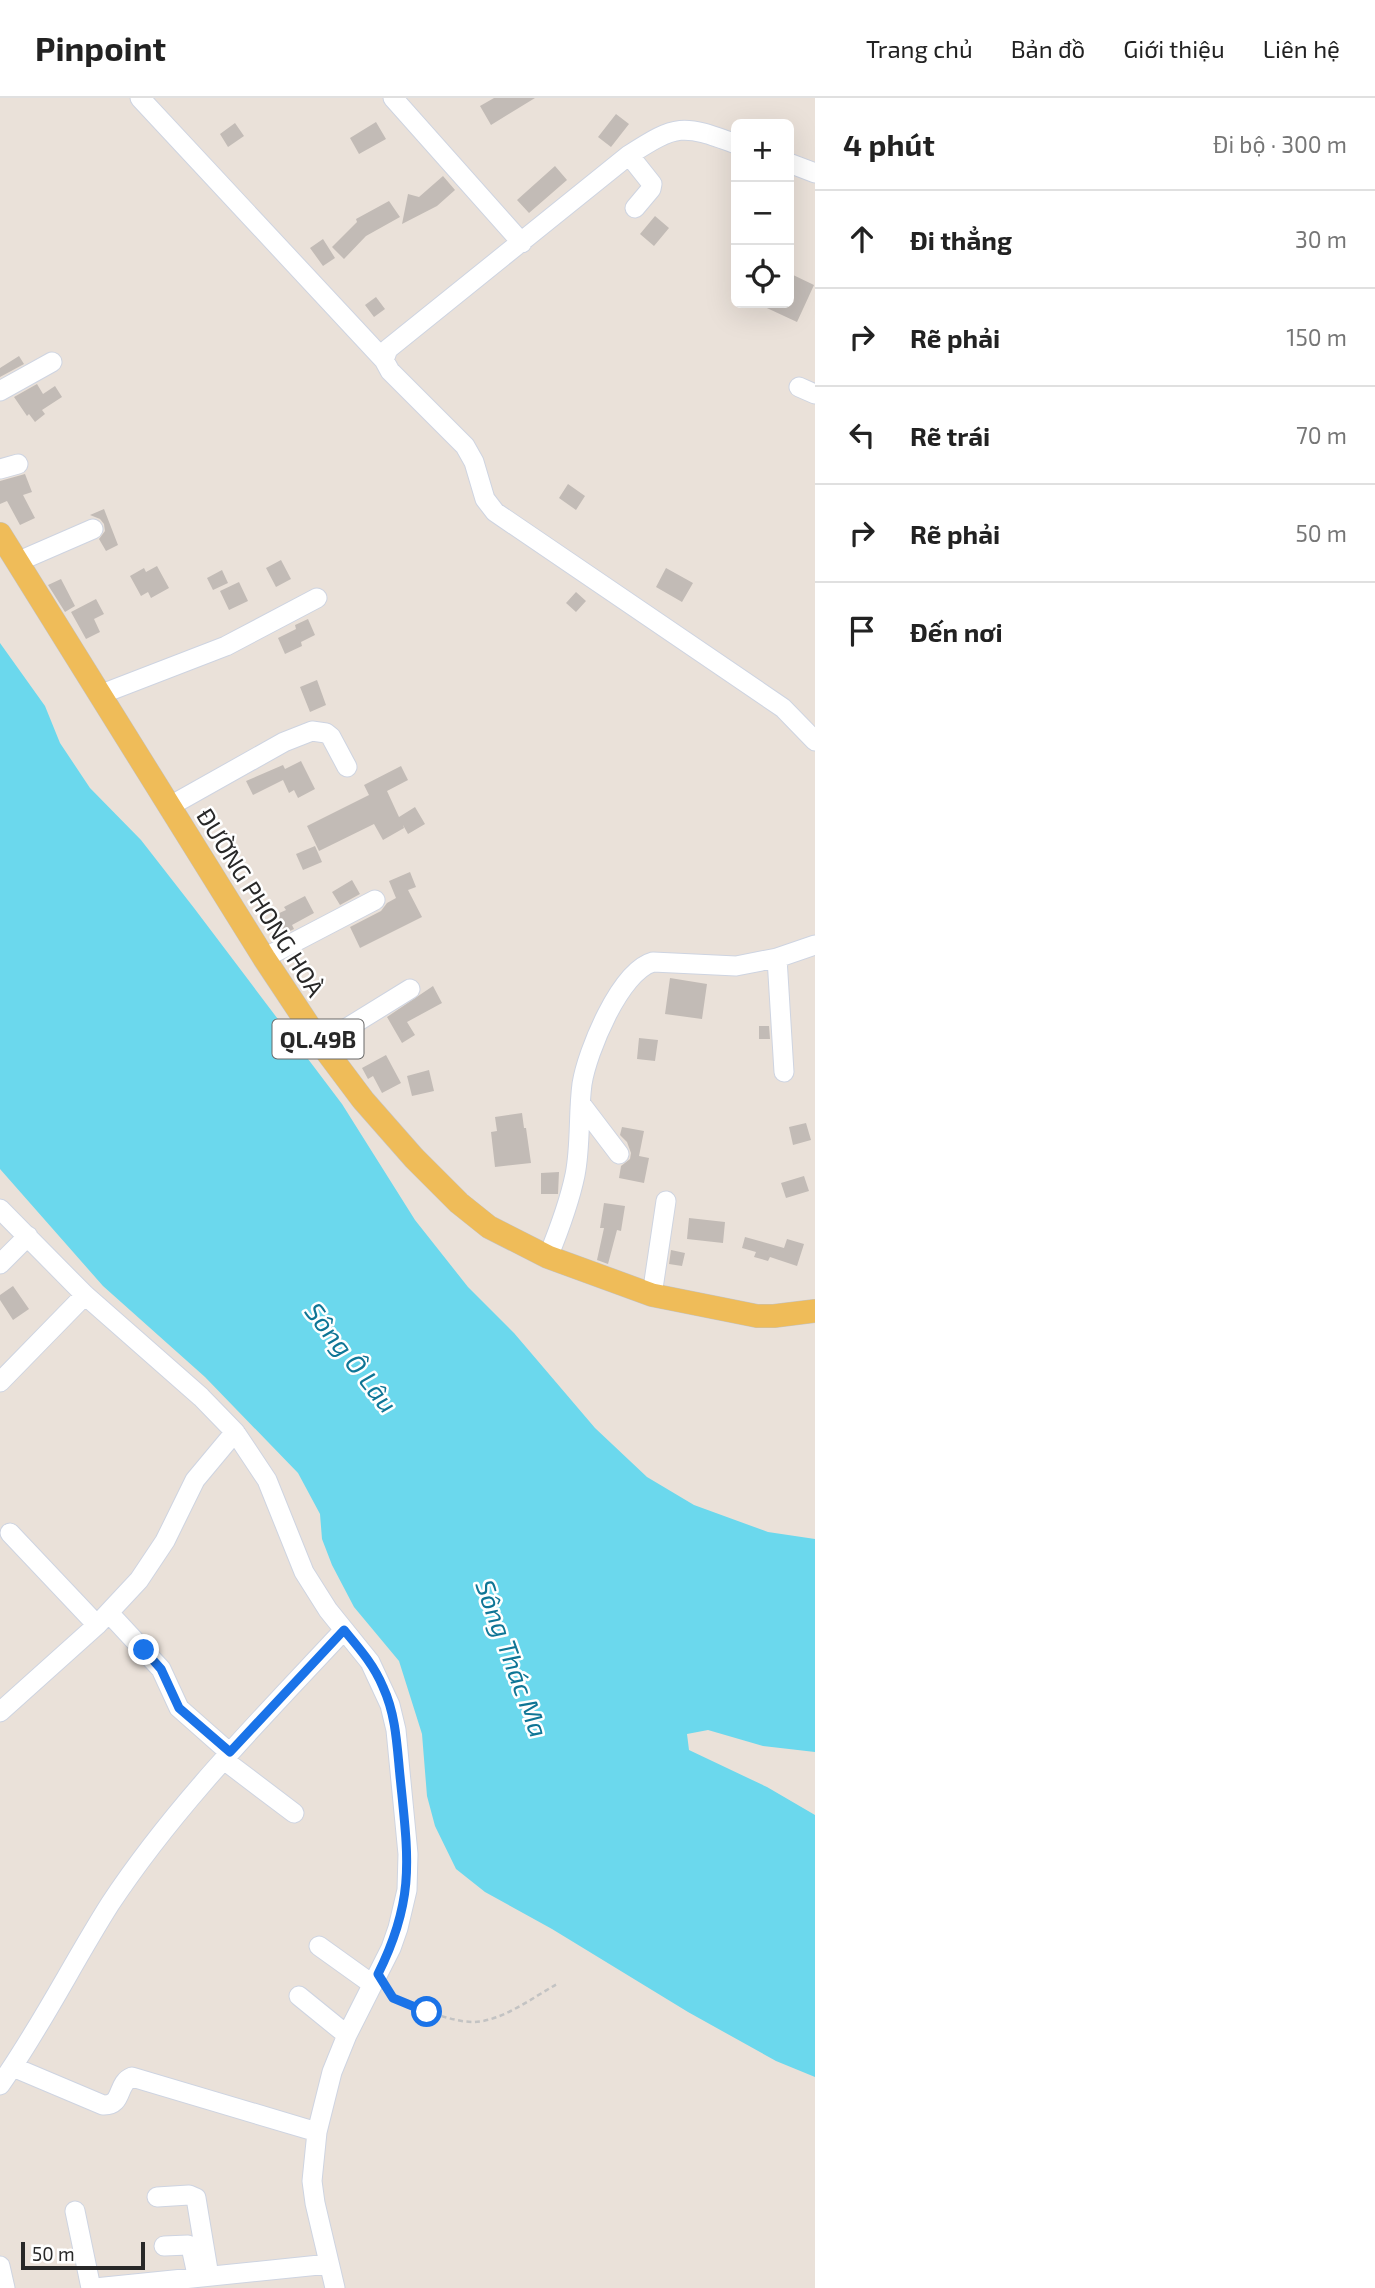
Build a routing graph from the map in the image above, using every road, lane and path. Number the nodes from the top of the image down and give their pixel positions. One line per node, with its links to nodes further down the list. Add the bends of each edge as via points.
1 (140, 98): 9 (street)
2 (393, 98): 8 (street)
3 (731, 142): 4 (street, via 695,130 673,130)
4 (629, 155): 7 (street, via 652,184); 8 (street)
5 (794, 165): 6 (street)
6 (815, 173)
7 (635, 208)
8 (522, 243): 9 (street, via 388,349)
9 (384, 360): 17 (street, via 465,446 485,499 495,512 783,708)
10 (52, 362): 11 (street)
11 (0, 391)
12 (93, 529): 14 (street)
13 (0, 534): 14 (main road, ĐƯỜNG PHONG HOÀ / QL.49B)
14 (17, 562): 16 (main road, ĐƯỜNG PHONG HOÀ / QL.49B)
15 (317, 598): 16 (street, via 226,646)
16 (99, 695): 19 (main road, ĐƯỜNG PHONG HOÀ / QL.49B)
17 (815, 741)
18 (347, 767): 19 (street, via 331,737 312,731)
19 (170, 806): 22 (main road, ĐƯỜNG PHONG HOÀ / QL.49B)
20 (375, 900): 22 (street)
21 (815, 945): 23 (street)
22 (264, 958): 25 (main road, ĐƯỜNG PHONG HOÀ / QL.49B)
23 (777, 958): 26 (street); 27 (street, via 736,966 659,961 642,967 618,997 595,1044 585,1071)
24 (410, 989): 25 (street)
25 (321, 1044): 32 (main road, ĐƯỜNG PHONG HOÀ / QL.49B, via 387,1128 459,1203 489,1227)
26 (784, 1072)
27 (581, 1104): 28 (street); 32 (street, via 575,1176)
28 (619, 1154)
29 (666, 1201): 35 (street)
30 (0, 1209): 31 (street)
31 (28, 1236): 33 (street); 34 (street)
32 (548, 1257): 35 (main road, ĐƯỜNG PHONG HOÀ / QL.49B)
33 (0, 1264)
34 (85, 1296): 37 (street); 38 (street)
35 (652, 1296): 36 (main road, ĐƯỜNG PHONG HOÀ / QL.49B, via 757,1316)
36 (815, 1311)
37 (0, 1382)
38 (235, 1432): 40 (street, via 195,1480 153,1561); 41 (street, via 267,1480 304,1572)
39 (10, 1533): 40 (street)
40 (103, 1619): 42 (street); 43 (street, via 161,1669 179,1708)
41 (344, 1630): 43 (street); 46 (street, via 377,1675 390,1705 408,1854 407,1890 398,1928)
42 (0, 1712)
43 (227, 1756): 44 (street); 50 (street, via 111,1903)
44 (294, 1813)
45 (319, 1947): 46 (street)
46 (375, 1979): 47 (path, via 401,2003 461,2021 488,2020); 49 (street)
47 (557, 1984)
48 (299, 1996): 49 (street)
49 (347, 2035): 52 (street, via 325,2092)
50 (13, 2067): 51 (street); 52 (street, via 103,2105 117,2100 124,2082 132,2077)
51 (0, 2085)
52 (317, 2132): 56 (street, via 312,2181)
53 (157, 2197): 58 (street, via 189,2195 196,2199)
54 (75, 2211): 61 (street)
55 (164, 2246): 58 (street, via 191,2247)
56 (329, 2264): 58 (street); 62 (street)
57 (0, 2266): 60 (street)
58 (204, 2277): 59 (street)
59 (121, 2286): 61 (street)
60 (5, 2288)
61 (93, 2288)
62 (335, 2288)

